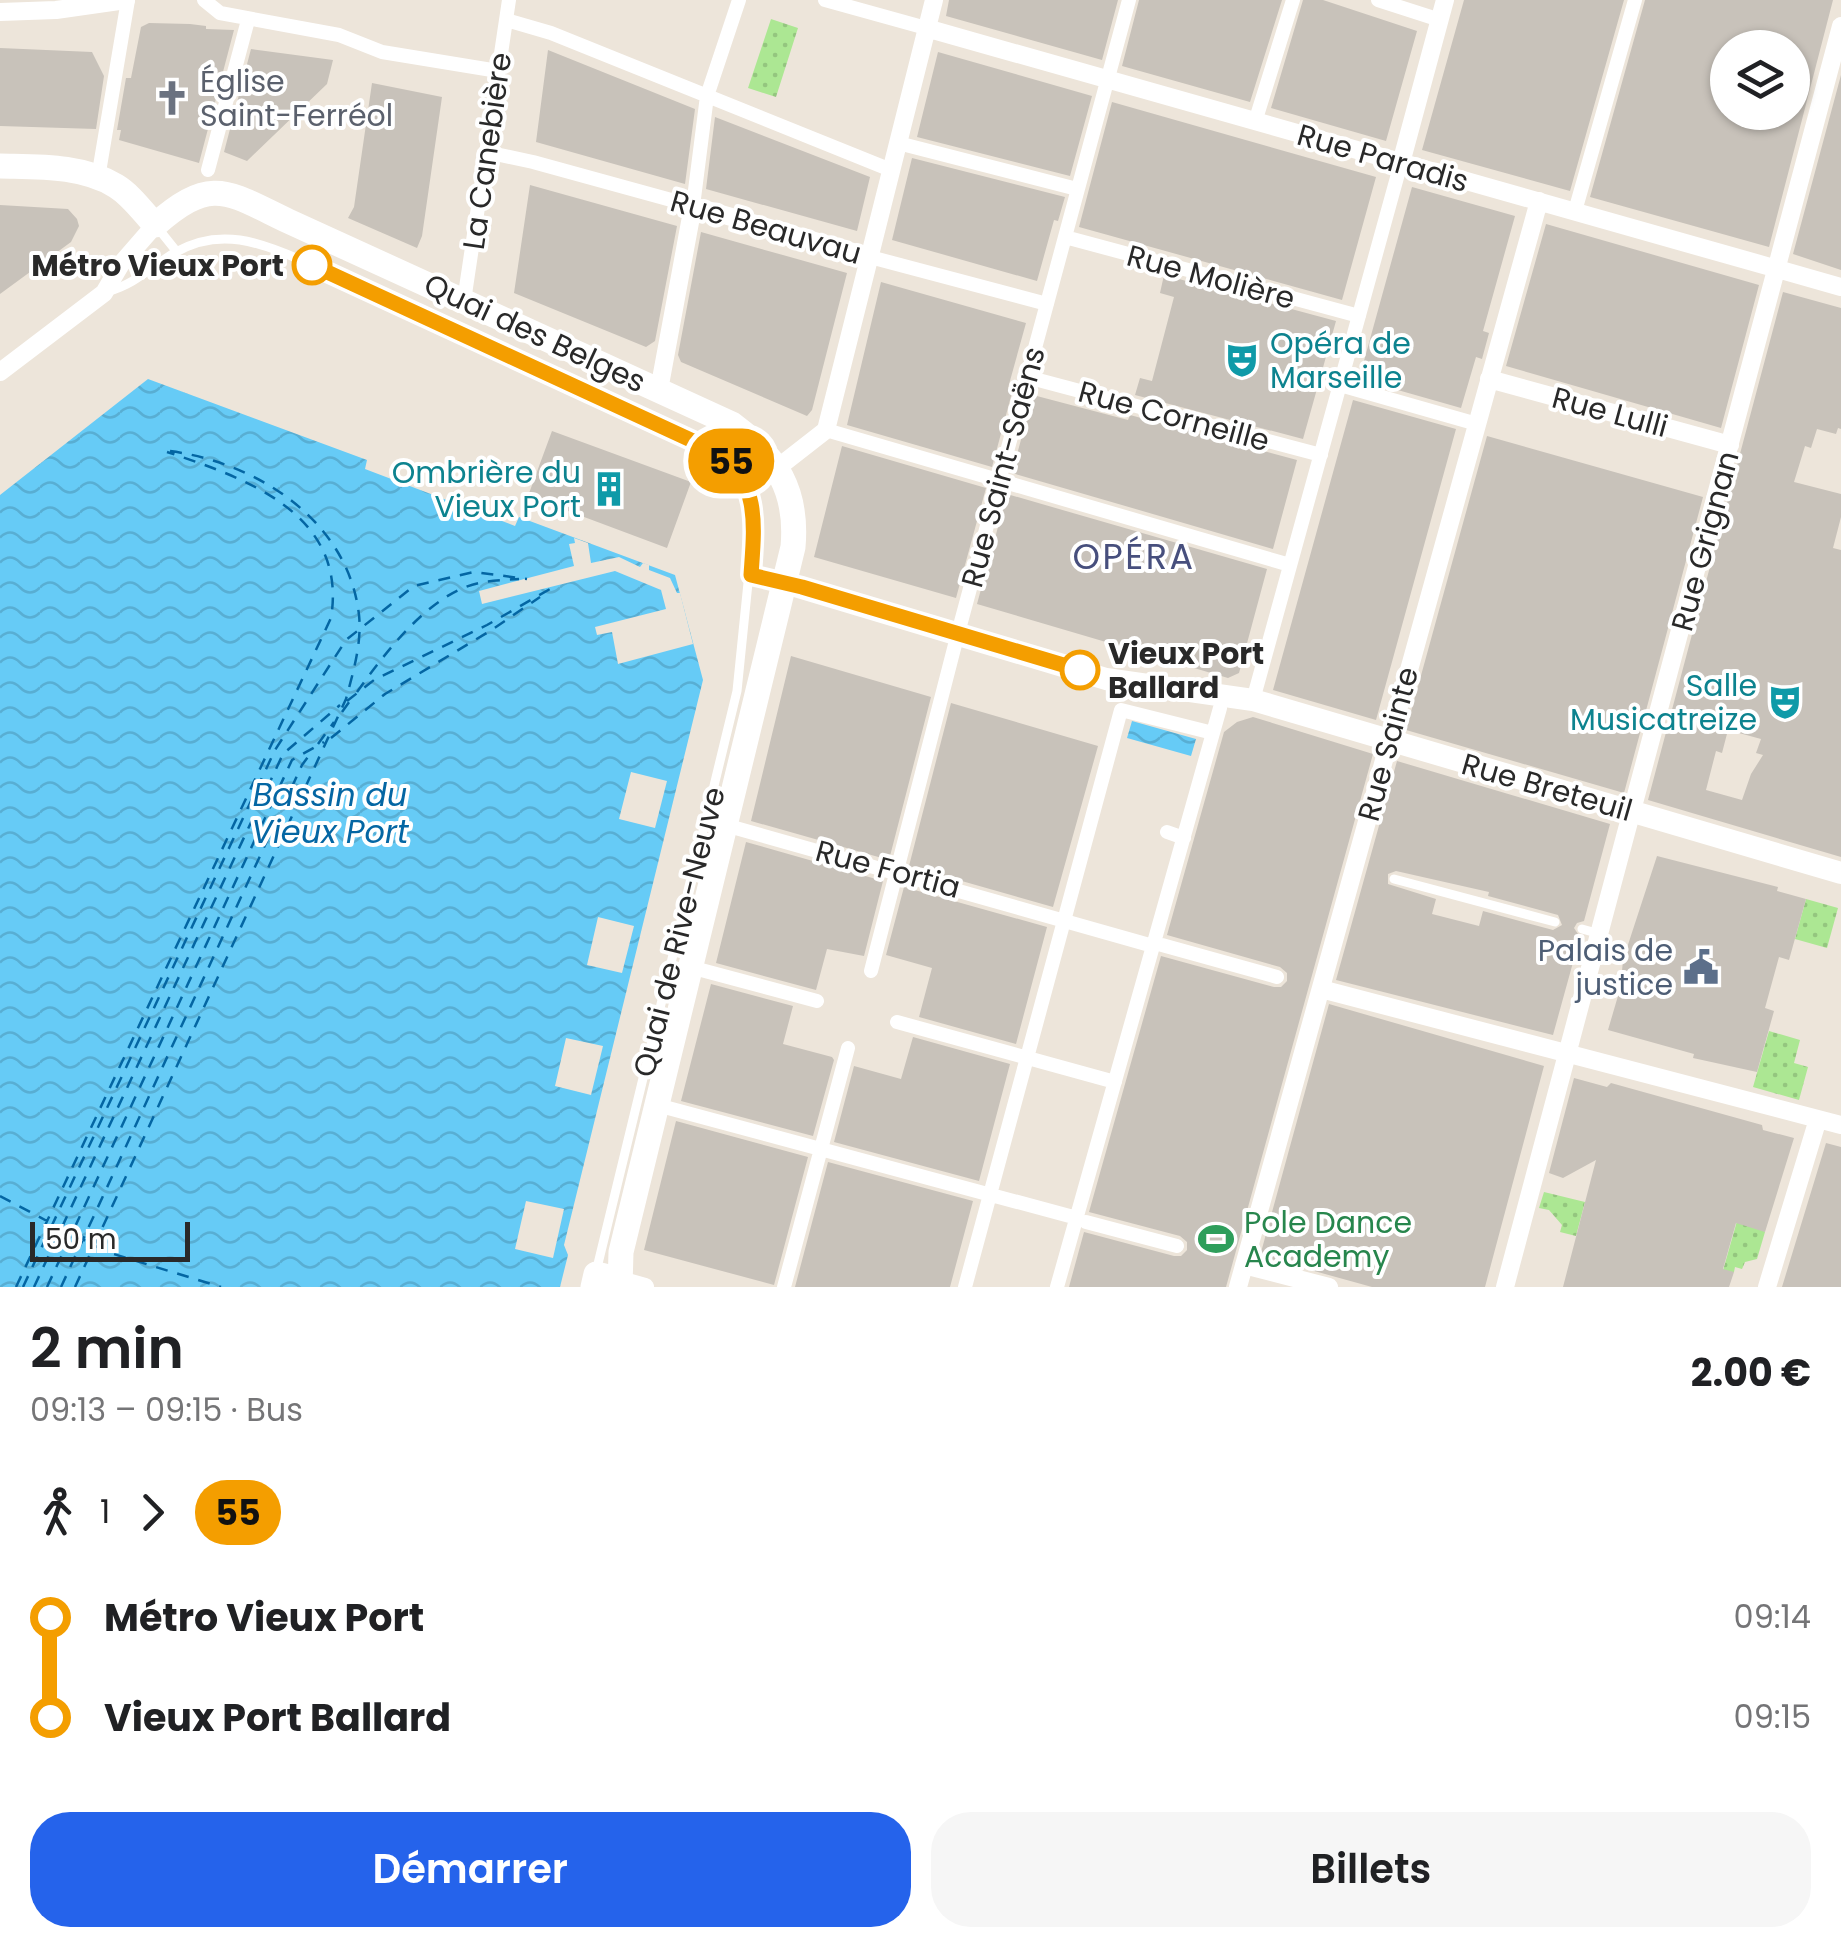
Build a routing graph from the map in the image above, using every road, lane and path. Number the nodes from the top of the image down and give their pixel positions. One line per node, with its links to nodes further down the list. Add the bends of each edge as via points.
1 (127, 0): 12 (street); 28 (street)
2 (204, 0): 13 (street, via 220,13)
3 (509, 0): 14 (street, La Canebière)
4 (739, 0): 20 (street)
5 (826, 0): 17 (street)
6 (934, 0): 17 (street)
7 (1129, 0): 19 (street, Rue Saint-Saëns)
8 (1293, 0): 21 (street)
9 (1378, 0): 15 (street)
10 (1446, 0): 15 (street)
11 (1635, 0): 32 (street)
12 (0, 12)
13 (248, 20): 18 (street, via 339,35 382,52); 26 (street)
14 (506, 20): 18 (street, La Canebière); 20 (street)
15 (1440, 20): 24 (street)
16 (1841, 26): 37 (street, Rue Grignan)
17 (926, 28): 19 (street, Rue Paradis); 22 (street)
18 (498, 70): 23 (street, La Canebière)
19 (1107, 80): 21 (street, Rue Paradis); 29 (street, Rue Saint-Saëns)
20 (707, 96): 27 (street); 31 (street)
21 (1255, 122): 24 (street, Rue Paradis)
22 (898, 143): 27 (street); 29 (street)
23 (486, 152): 31 (street, Rue Beauvau); 40 (street, La Canebière)
24 (1401, 163): 30 (street, Rue Paradis); 42 (street)
25 (0, 166): 28 (main road)
26 (208, 170)
27 (892, 170): 36 (street)
28 (98, 178): 33 (main road, via 117,186)
29 (1078, 189): 34 (street, Rue Saint-Saëns)
30 (1539, 201): 32 (street, Rue Paradis); 45 (street, Rue Sainte)
31 (693, 206): 36 (street, Rue Beauvau); 47 (street)
32 (1575, 211): 37 (street, Rue Paradis)
33 (155, 225): 35 (lane); 39 (street); 40 (main road, Quai des Belges, via 208,207 279,217)
34 (1064, 237): 41 (street, Rue Saint-Saëns); 42 (street, Rue Molière)
35 (177, 252): 39 (lane, Quai des Belges, via 128,286); 55 (lane, Quai des Belges, via 230,237 275,248 719,453 741,474 754,507)
36 (870, 257): 41 (street, Rue Beauvau); 49 (street)
37 (1776, 269): 38 (street, Rue Paradis); 50 (street, Rue Grignan)
38 (1841, 287)
39 (104, 293): 43 (street)
40 (464, 302): 47 (main road, Quai des Belges)
41 (1047, 304): 44 (street, Rue Saint-Saëns)
42 (1358, 316): 46 (street)
43 (0, 372)
44 (1027, 377): 51 (street, Rue Corneille); 53 (street, Rue Saint-Saëns)
45 (1489, 379): 48 (street, Rue Sainte); 50 (street, Rue Lulli)
46 (1340, 386): 48 (street); 51 (street)
47 (659, 390): 52 (main road, Quai des Belges, via 732,424)
48 (1476, 424): 63 (street, Rue Sainte)
49 (826, 430): 52 (street); 53 (street)
50 (1730, 445): 64 (street, Rue Grignan)
51 (1320, 455): 54 (street)
52 (776, 469): 56 (main road, Quai des Belges, via 787,484 795,524)
53 (999, 481): 54 (street); 57 (street, Rue Saint-Saëns)
54 (1290, 565): 59 (street)
55 (751, 575): 56 (lane); 92 (lane, Quai de Rive-Neuve, via 737,691)
56 (785, 582): 57 (street, Rue Breteuil); 65 (main road, Quai de Rive-Neuve)
57 (958, 633): 58 (street, Rue Breteuil); 68 (street, Rue Saint-Saëns)
58 (1128, 682): 59 (street, Rue Breteuil); 61 (street)
59 (1253, 700): 63 (street, Rue Breteuil)
60 (1220, 708): 62 (street)
61 (1122, 710): 62 (street); 71 (street)
62 (1212, 733): 67 (street)
63 (1388, 741): 64 (street, Rue Breteuil); 77 (street, Rue Sainte, via 1360,870)
64 (1634, 812): 69 (street, Rue Breteuil); 81 (street, Rue Grignan, via 1591,931)
65 (725, 825): 68 (street, Rue Fortia); 74 (main road, Quai de Rive-Neuve)
66 (1167, 832): 67 (street)
67 (1184, 838): 73 (street)
68 (896, 871): 71 (street, Rue Fortia); 75 (street, Rue Saint-Saëns)
69 (1841, 873)
70 (1394, 879): 72 (lane)
71 (1067, 919): 73 (street, Rue Fortia); 82 (street)
72 (1556, 922)
73 (1157, 946): 76 (street); 83 (street)
74 (690, 967): 78 (street); 84 (main road, Quai de Rive-Neuve)
75 (870, 971)
76 (1277, 977)
77 (1321, 988): 81 (street); 91 (street, Rue Sainte)
78 (817, 1001)
79 (897, 1022): 82 (street)
80 (848, 1048): 87 (street)
81 (1568, 1054): 85 (street); 98 (street, Rue Grignan)
82 (1021, 1056): 83 (street); 88 (street)
83 (1115, 1082): 89 (street)
84 (657, 1104): 87 (street); 92 (main road, Quai de Rive-Neuve)
85 (1818, 1119): 86 (street); 99 (street)
86 (1841, 1125)
87 (822, 1150): 88 (street); 93 (street)
88 (983, 1194): 89 (street); 94 (street)
89 (1082, 1220): 90 (street); 95 (street)
90 (1177, 1246)
91 (1244, 1265): 96 (street, Rue Sainte); 97 (street)
92 (615, 1283)
93 (784, 1287)
94 (965, 1287)
95 (1058, 1287)
96 (1238, 1287)
97 (1329, 1287)
98 (1505, 1287)
99 (1767, 1287)

